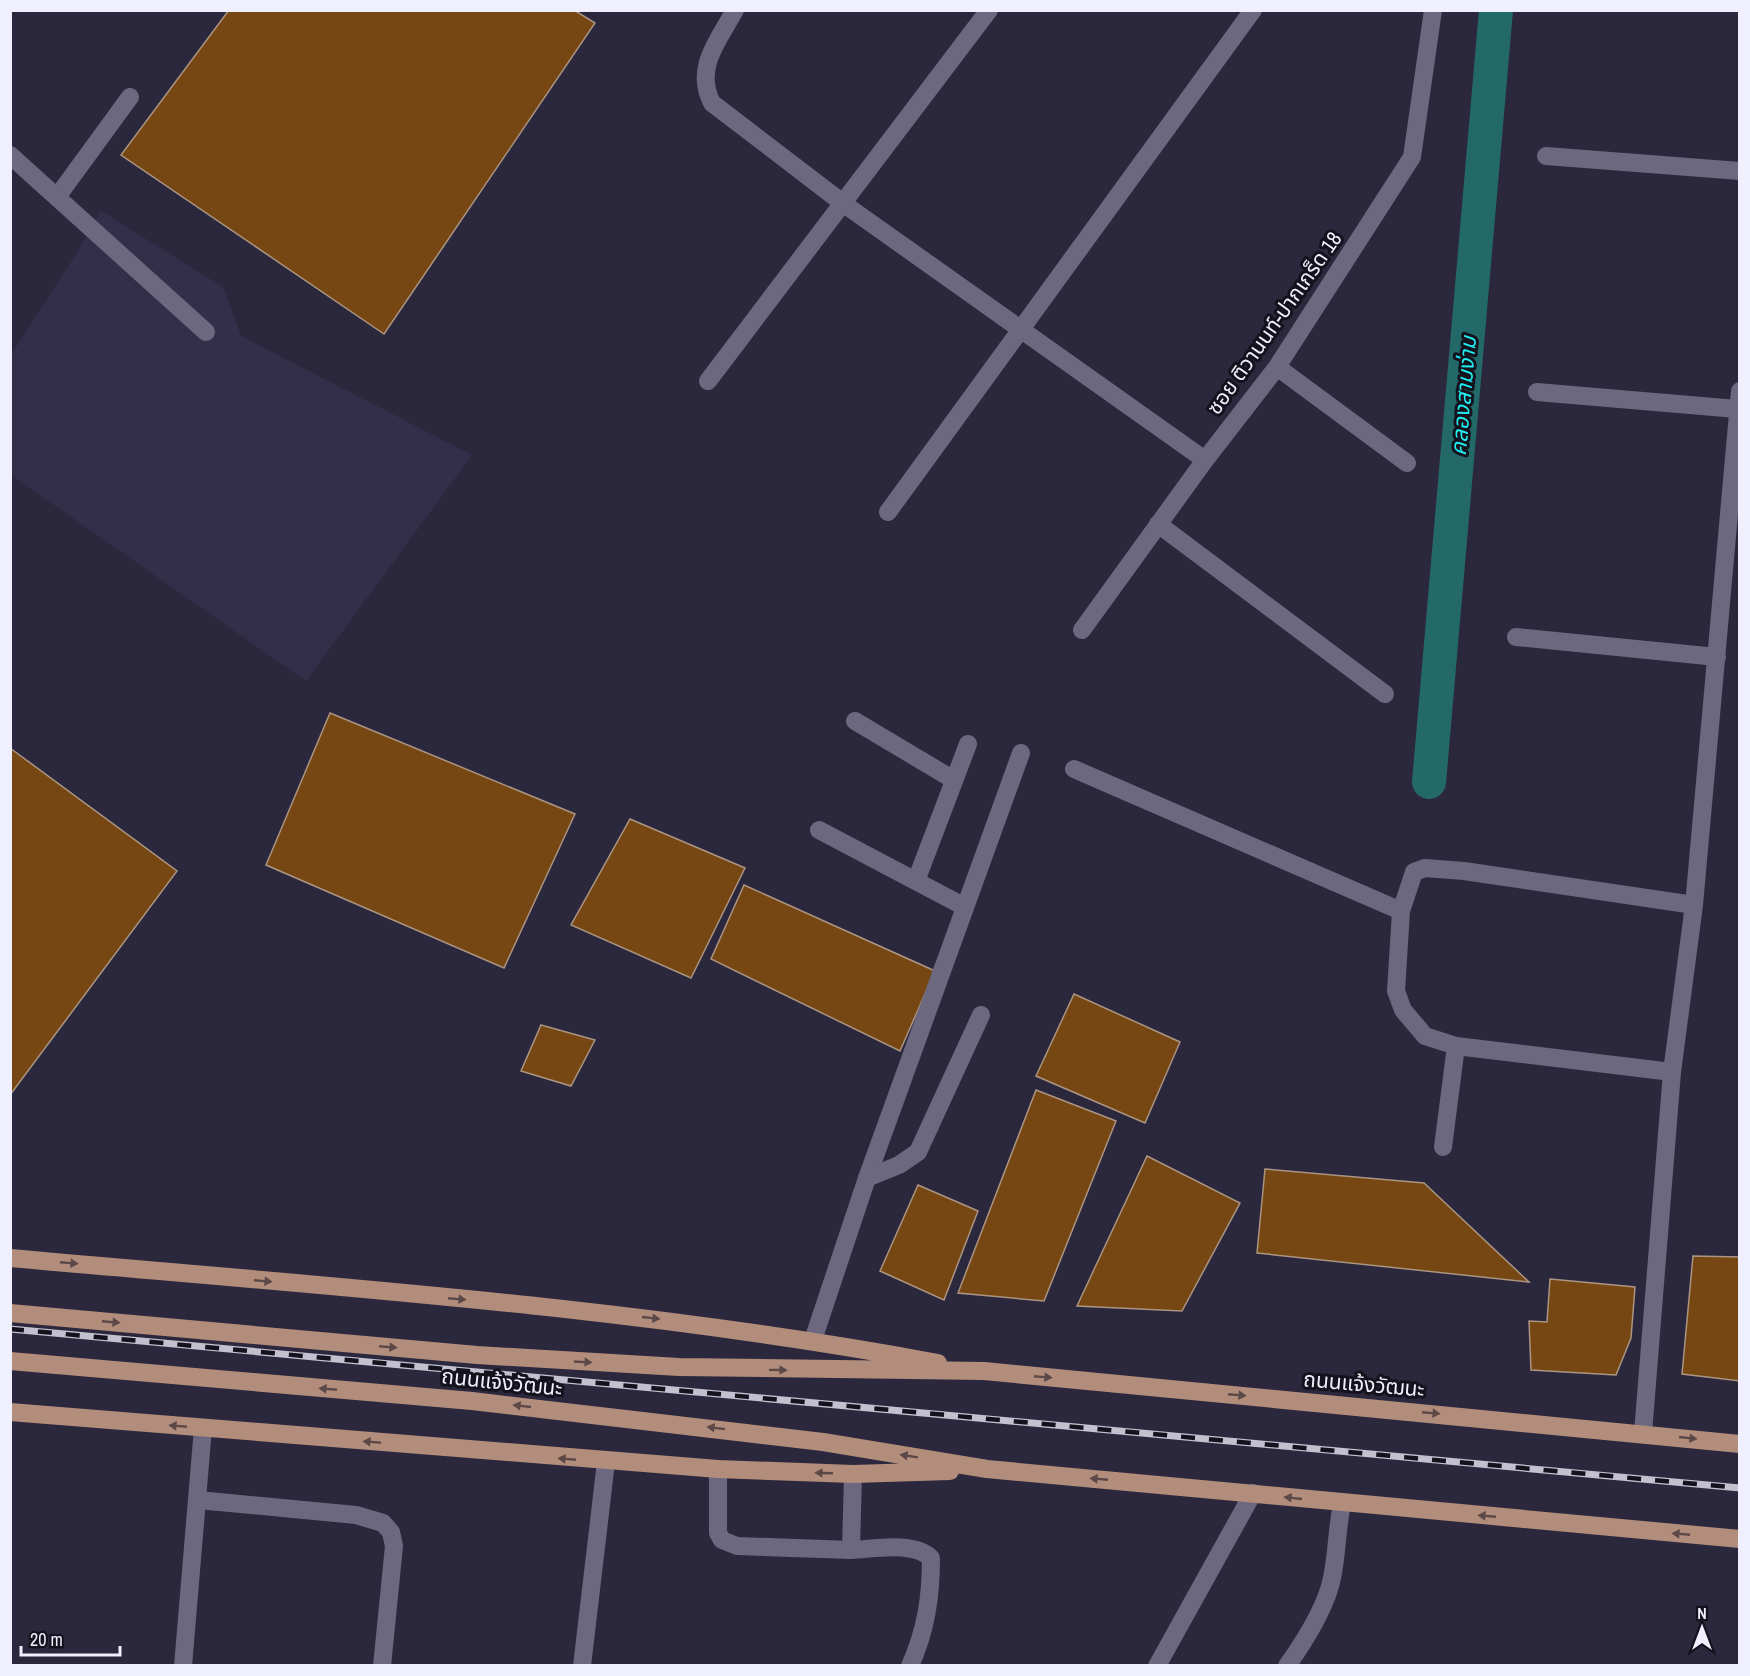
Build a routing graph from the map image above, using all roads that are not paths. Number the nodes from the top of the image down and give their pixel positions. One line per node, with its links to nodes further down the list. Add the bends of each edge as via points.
1 (735, 10): 10 (street, via 706,62 704,82 712,103)
2 (989, 10): 10 (street)
3 (1253, 10): 11 (street)
4 (1433, 10): 13 (street, ซอย ติวานนท์-ปากเกร็ด 18, via 1412,157)
5 (130, 96): 9 (street)
6 (10, 155): 9 (street)
7 (1546, 156): 8 (street)
8 (1740, 171)
9 (57, 197): 12 (street)
10 (844, 204): 11 (street); 14 (street)
11 (1020, 328): 17 (street); 19 (street)
12 (206, 332)
13 (1277, 367): 17 (street, ซอย ติวานนท์-ปากเกร็ด 18); 18 (street)
14 (708, 381)
15 (1538, 392): 16 (street)
16 (1738, 400): 23 (street)
17 (1205, 460): 20 (street, ซอย ติวานนท์-ปากเกร็ด 18)
18 (1407, 463)
19 (888, 512)
20 (1158, 524): 21 (street, ซอย ติวานนท์-ปากเกร็ด 18); 24 (street)
21 (1082, 630)
22 (1516, 637): 23 (street)
23 (1717, 657): 32 (street)
24 (1385, 694)
25 (855, 721): 29 (street)
26 (968, 744): 29 (street)
27 (1021, 753): 33 (street)
28 (1074, 770): 34 (street)
29 (954, 780): 31 (street)
30 (819, 830): 31 (street)
31 (916, 880): 33 (street)
32 (1694, 905): 34 (street, via 1425,868 1414,872); 37 (street)
33 (965, 907): 39 (street)
34 (1401, 911): 36 (street, via 1396,991 1403,1010 1425,1036)
35 (981, 1015): 39 (street, via 918,1152)
36 (1456, 1046): 37 (street); 38 (street)
37 (1672, 1072): 47 (street)
38 (1443, 1147)
39 (867, 1178): 42 (street)
40 (10, 1258): 42 (main road, ถนนแจ้งวัฒนะ, one-way to 42, via 566,1309)
41 (10, 1313): 44 (main road, ถนนแจ้งวัฒนะ, one-way to 44, via 477,1355 679,1368)
42 (813, 1340): 44 (main road, ถนนแจ้งวัฒนะ)
43 (10, 1361): 51 (main road, ถนนแจ้งวัฒนะ, one-way to 43, via 823,1442 593,1414)
44 (984, 1371): 47 (main road, ถนนแจ้งวัฒนะ, one-way to 47)
45 (10, 1412): 46 (main road, ถนนแจ้งวัฒนะ, one-way to 45)
46 (203, 1428): 49 (main road, ถนนแจ้งวัฒนะ, one-way to 46); 54 (street)
47 (1643, 1433): 48 (main road, ถนนแจ้งวัฒนะ, one-way to 48)
48 (1740, 1444)
49 (606, 1462): 50 (main road, ถนนแจ้งวัฒนะ); 60 (street)
50 (718, 1469): 52 (main road, ถนนแจ้งวัฒนะ, one-way to 50); 57 (street, via 718,1533 722,1540 737,1546)
51 (987, 1469): 52 (main road, ถนนแจ้งวัฒนะ); 53 (main road, ถนนแจ้งวัฒนะ, one-way to 51)
52 (853, 1474): 57 (street)
53 (1253, 1493): 55 (main road, ถนนแจ้งวัฒนะ, one-way to 53); 62 (street)
54 (198, 1500): 58 (street); 59 (street, via 356,1515 383,1523 391,1532 394,1546)
55 (1342, 1503): 56 (main road, ถนนแจ้งวัฒนะ, one-way to 55); 63 (street, via 1332,1579 1308,1637)
56 (1740, 1539)
57 (851, 1550): 61 (street, via 911,1549 931,1558 926,1625)
58 (183, 1665)
59 (382, 1665)
60 (582, 1665)
61 (910, 1665)
62 (1157, 1665)
63 (1287, 1665)

